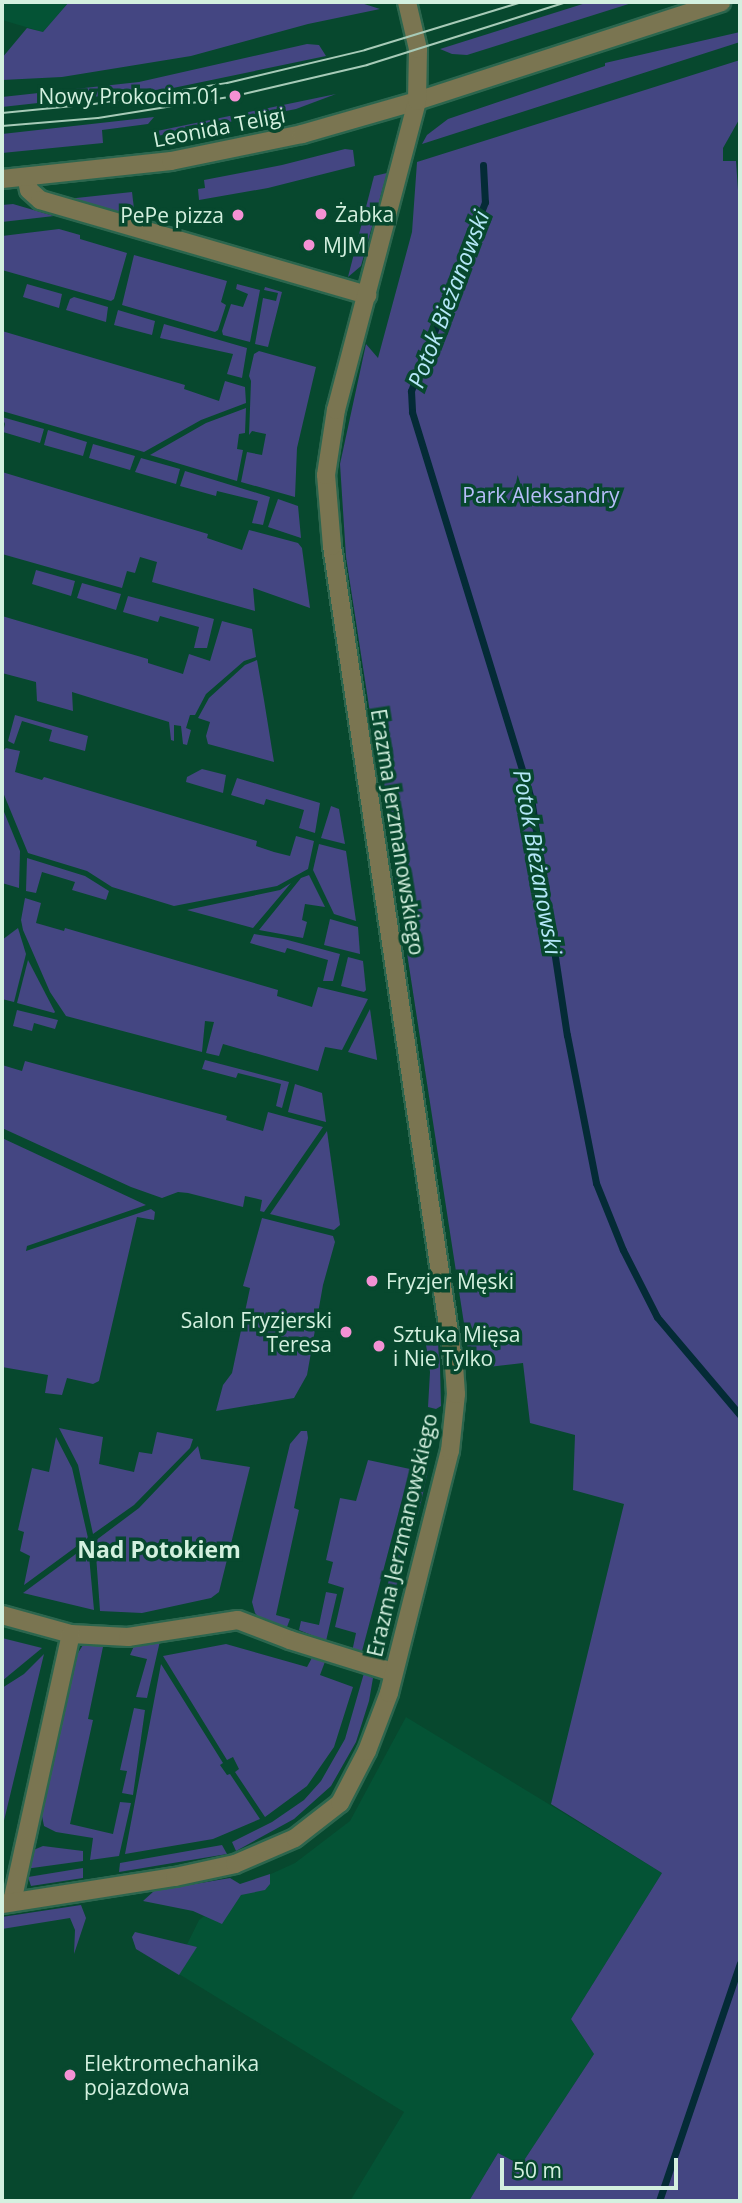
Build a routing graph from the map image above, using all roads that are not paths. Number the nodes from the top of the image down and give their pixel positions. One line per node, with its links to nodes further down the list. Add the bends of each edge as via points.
1 (407, 2): 3 (street, Erazma Jerzmanowskiego, via 418,49)
2 (721, 2): 3 (street, Leonida Teligi)
3 (417, 100): 4 (street, Leonida Teligi, via 336,125 211,154); 6 (street, Erazma Jerzmanowskiego)
4 (26, 177): 5 (street, Leonida Teligi); 6 (street, via 29,190 40,200)
5 (2, 179)
6 (368, 295): 9 (street, Erazma Jerzmanowskiego, via 329,446 328,513 456,1394 450,1451)
7 (2, 1615): 8 (street, Erazma Jerzmanowskiego)
8 (71, 1634): 9 (street, Erazma Jerzmanowskiego, via 128,1637 238,1620); 10 (street, Erazma Jerzmanowskiego)
9 (393, 1672): 10 (street, Erazma Jerzmanowskiego, via 358,1773 340,1803 295,1838 235,1864)
10 (7, 1903)

